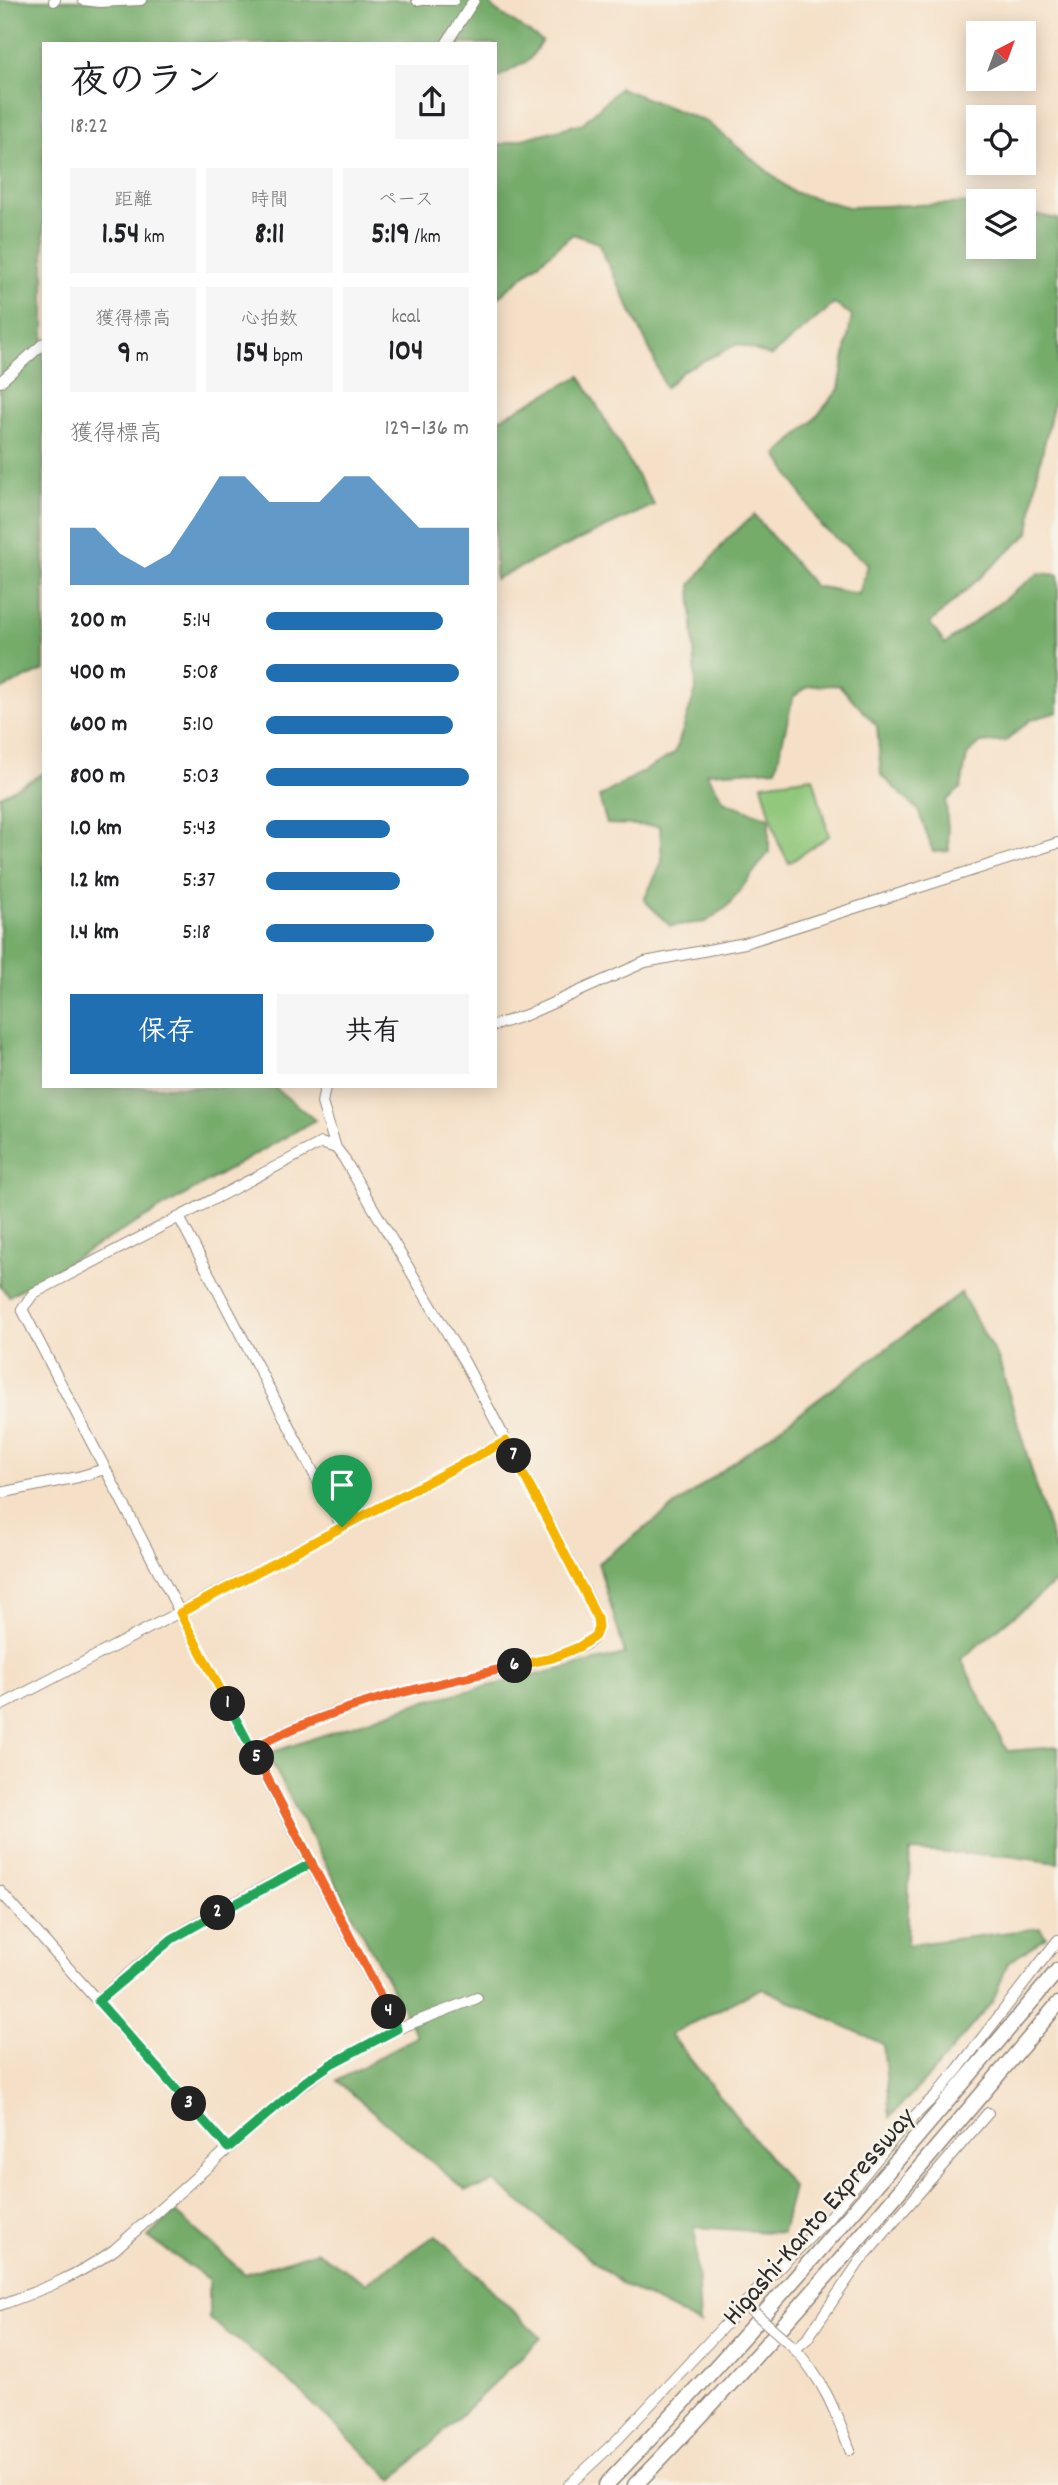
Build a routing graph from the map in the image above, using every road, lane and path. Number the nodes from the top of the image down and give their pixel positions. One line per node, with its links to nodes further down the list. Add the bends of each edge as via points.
1 (83, 0): 2 (street)
2 (141, 0)
3 (417, 0): 4 (street)
4 (454, 0)
5 (474, 0): 6 (street)
6 (447, 42)
7 (42, 345): 8 (street)
8 (0, 382)
9 (1058, 843): 10 (street, via 746,943 645,962)
10 (497, 1024)
11 (325, 1088): 12 (street, via 322,1103)
12 (336, 1149): 13 (street, via 329,1144 314,1145); 14 (street, via 465,1363)
13 (179, 1217): 15 (street, via 34,1293 22,1309); 17 (street)
14 (506, 1441): 17 (street); 20 (street, via 597,1618 595,1636 552,1658 348,1707)
15 (104, 1469): 16 (street); 18 (street)
16 (0, 1493)
17 (342, 1527): 18 (street)
18 (180, 1613): 19 (street); 20 (street)
19 (0, 1706)
20 (252, 1749): 21 (street)
21 (312, 1863): 26 (street, via 172,1939); 28 (street)
22 (0, 1891): 26 (street)
23 (1058, 1940): 32 (street, via 937,2094)
24 (1058, 1970): 36 (highway, Higashi-Kanto Expressway, via 805,2268)
25 (477, 1998): 28 (street)
26 (98, 2001): 30 (street)
27 (1058, 2004): 37 (highway, Higashi-Kanto Expressway, via 830,2273)
28 (397, 2029): 30 (street, via 306,2081)
29 (988, 2113): 33 (street, via 860,2260 807,2339)
30 (228, 2148): 31 (street, via 89,2268)
31 (0, 2305)
32 (746, 2305): 33 (street, bridge); 35 (street)
33 (793, 2346): 34 (street, via 833,2403)
34 (850, 2450)
35 (569, 2485)
36 (606, 2485)
37 (635, 2485)

